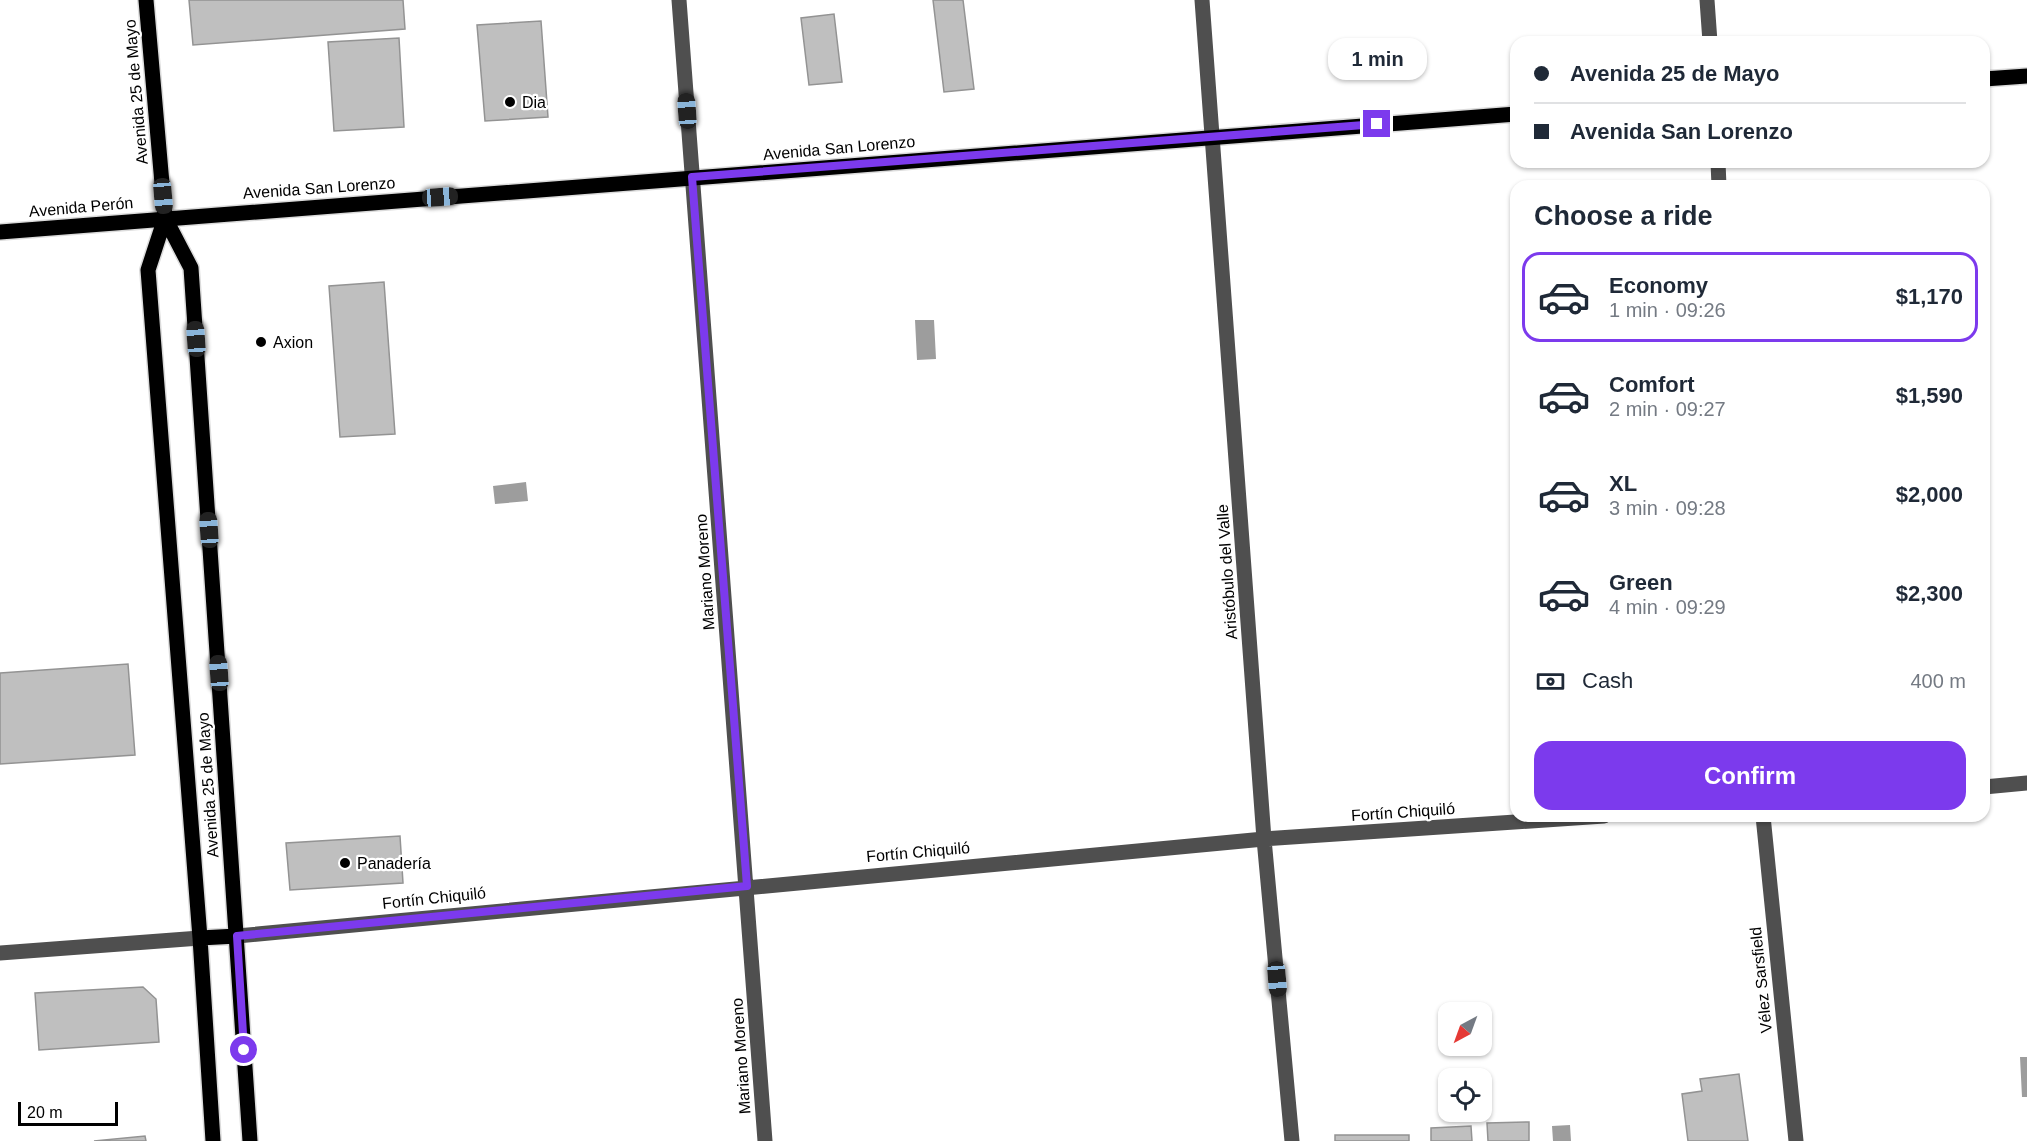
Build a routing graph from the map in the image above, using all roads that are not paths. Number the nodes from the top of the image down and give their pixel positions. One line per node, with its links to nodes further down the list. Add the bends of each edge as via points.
1 (146, 0): 11 (main road, Avenida 25 de Mayo)
2 (679, 0): 10 (street, Mariano Moreno)
3 (1202, 0): 9 (street, Aristóbulo del Valle)
4 (1707, 0): 5 (street)
5 (1710, 36)
6 (2027, 76): 7 (main road)
7 (1990, 79)
8 (1510, 114): 9 (main road, Avenida San Lorenzo)
9 (1213, 136): 10 (main road, Avenida San Lorenzo); 17 (street, Aristóbulo del Valle)
10 (692, 177): 11 (main road, Avenida San Lorenzo); 18 (street, Mariano Moreno)
11 (165, 218): 12 (main road, Avenida Perón); 19 (main road, Avenida 25 de Mayo, via 191,268); 20 (main road, Avenida 25 de Mayo, via 148,270)
12 (0, 232)
13 (2027, 783): 14 (street)
14 (1990, 786)
15 (1515, 822): 17 (street, Fortín Chiquiló)
16 (1764, 822): 26 (street, Vélez Sarsfield)
17 (1264, 839): 18 (street, Fortín Chiquiló); 25 (street, Aristóbulo del Valle)
18 (747, 886): 19 (street, Fortín Chiquiló); 24 (street, Mariano Moreno)
19 (237, 936): 20 (main road); 23 (main road, Avenida 25 de Mayo)
20 (200, 938): 21 (street); 22 (main road, Avenida 25 de Mayo)
21 (0, 954)
22 (213, 1141)
23 (250, 1141)
24 (765, 1141)
25 (1292, 1141)
26 (1796, 1141)

